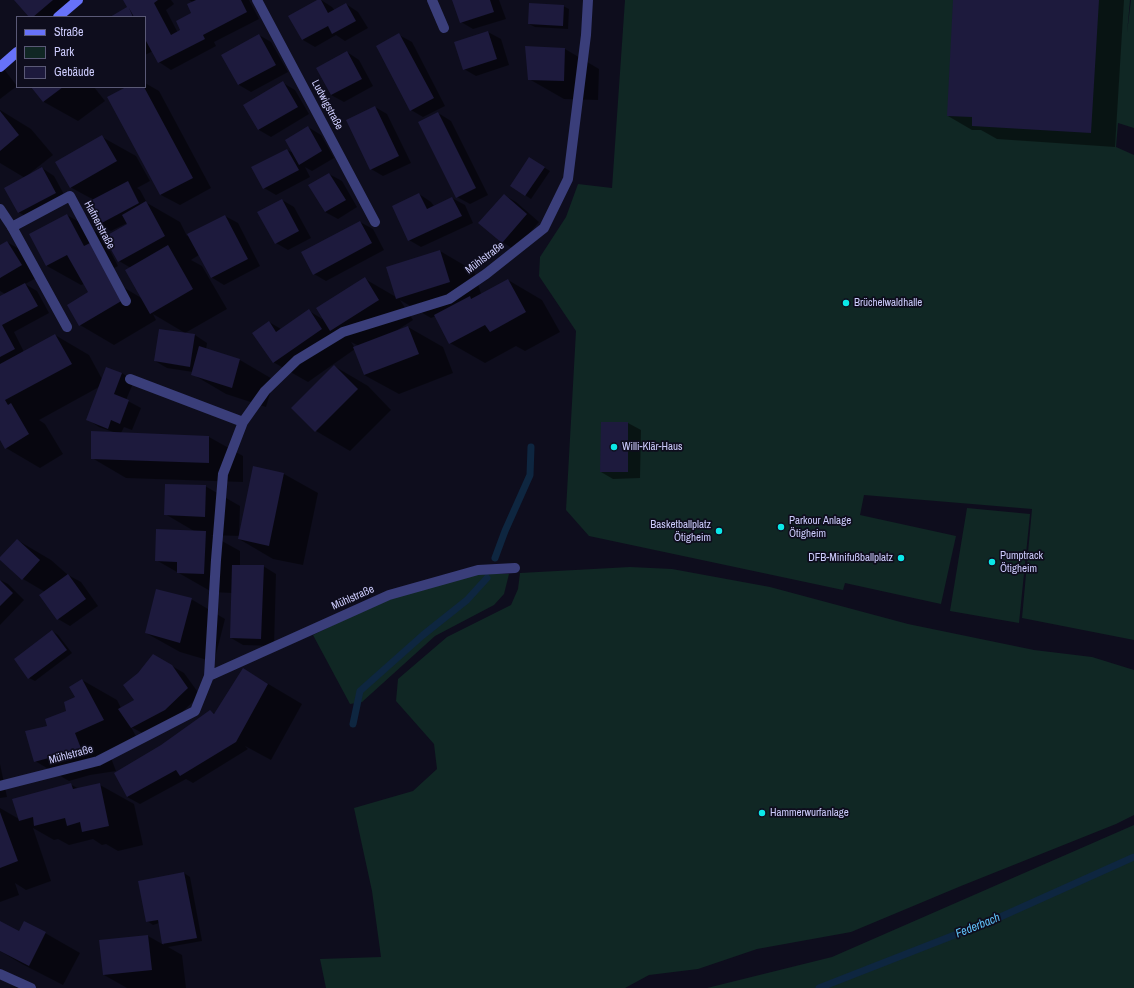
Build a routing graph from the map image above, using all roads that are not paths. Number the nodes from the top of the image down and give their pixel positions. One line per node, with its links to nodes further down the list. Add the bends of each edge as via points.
1 (78, 0): 5 (street)
2 (257, 0): 10 (street, Ludwigstraße)
3 (432, 0): 6 (street)
4 (588, 0): 15 (street, Mühlstraße, via 568,179 544,228 486,274 449,299 343,332 297,360 265,391)
5 (59, 16)
6 (444, 28)
7 (16, 53): 8 (street)
8 (0, 67)
9 (0, 209): 11 (street)
10 (376, 222)
11 (12, 227): 12 (street, Hafnerstraße, via 70,196); 13 (street)
12 (126, 301)
13 (67, 327)
14 (130, 379): 15 (street)
15 (243, 422): 17 (street, Mühlstraße, via 223,474)
16 (515, 568): 17 (street, Mühlstraße, via 478,570 389,595)
17 (209, 676): 18 (street, Mühlstraße, via 195,711 98,761)
18 (0, 786)
19 (0, 974): 20 (street)
20 (31, 988)

